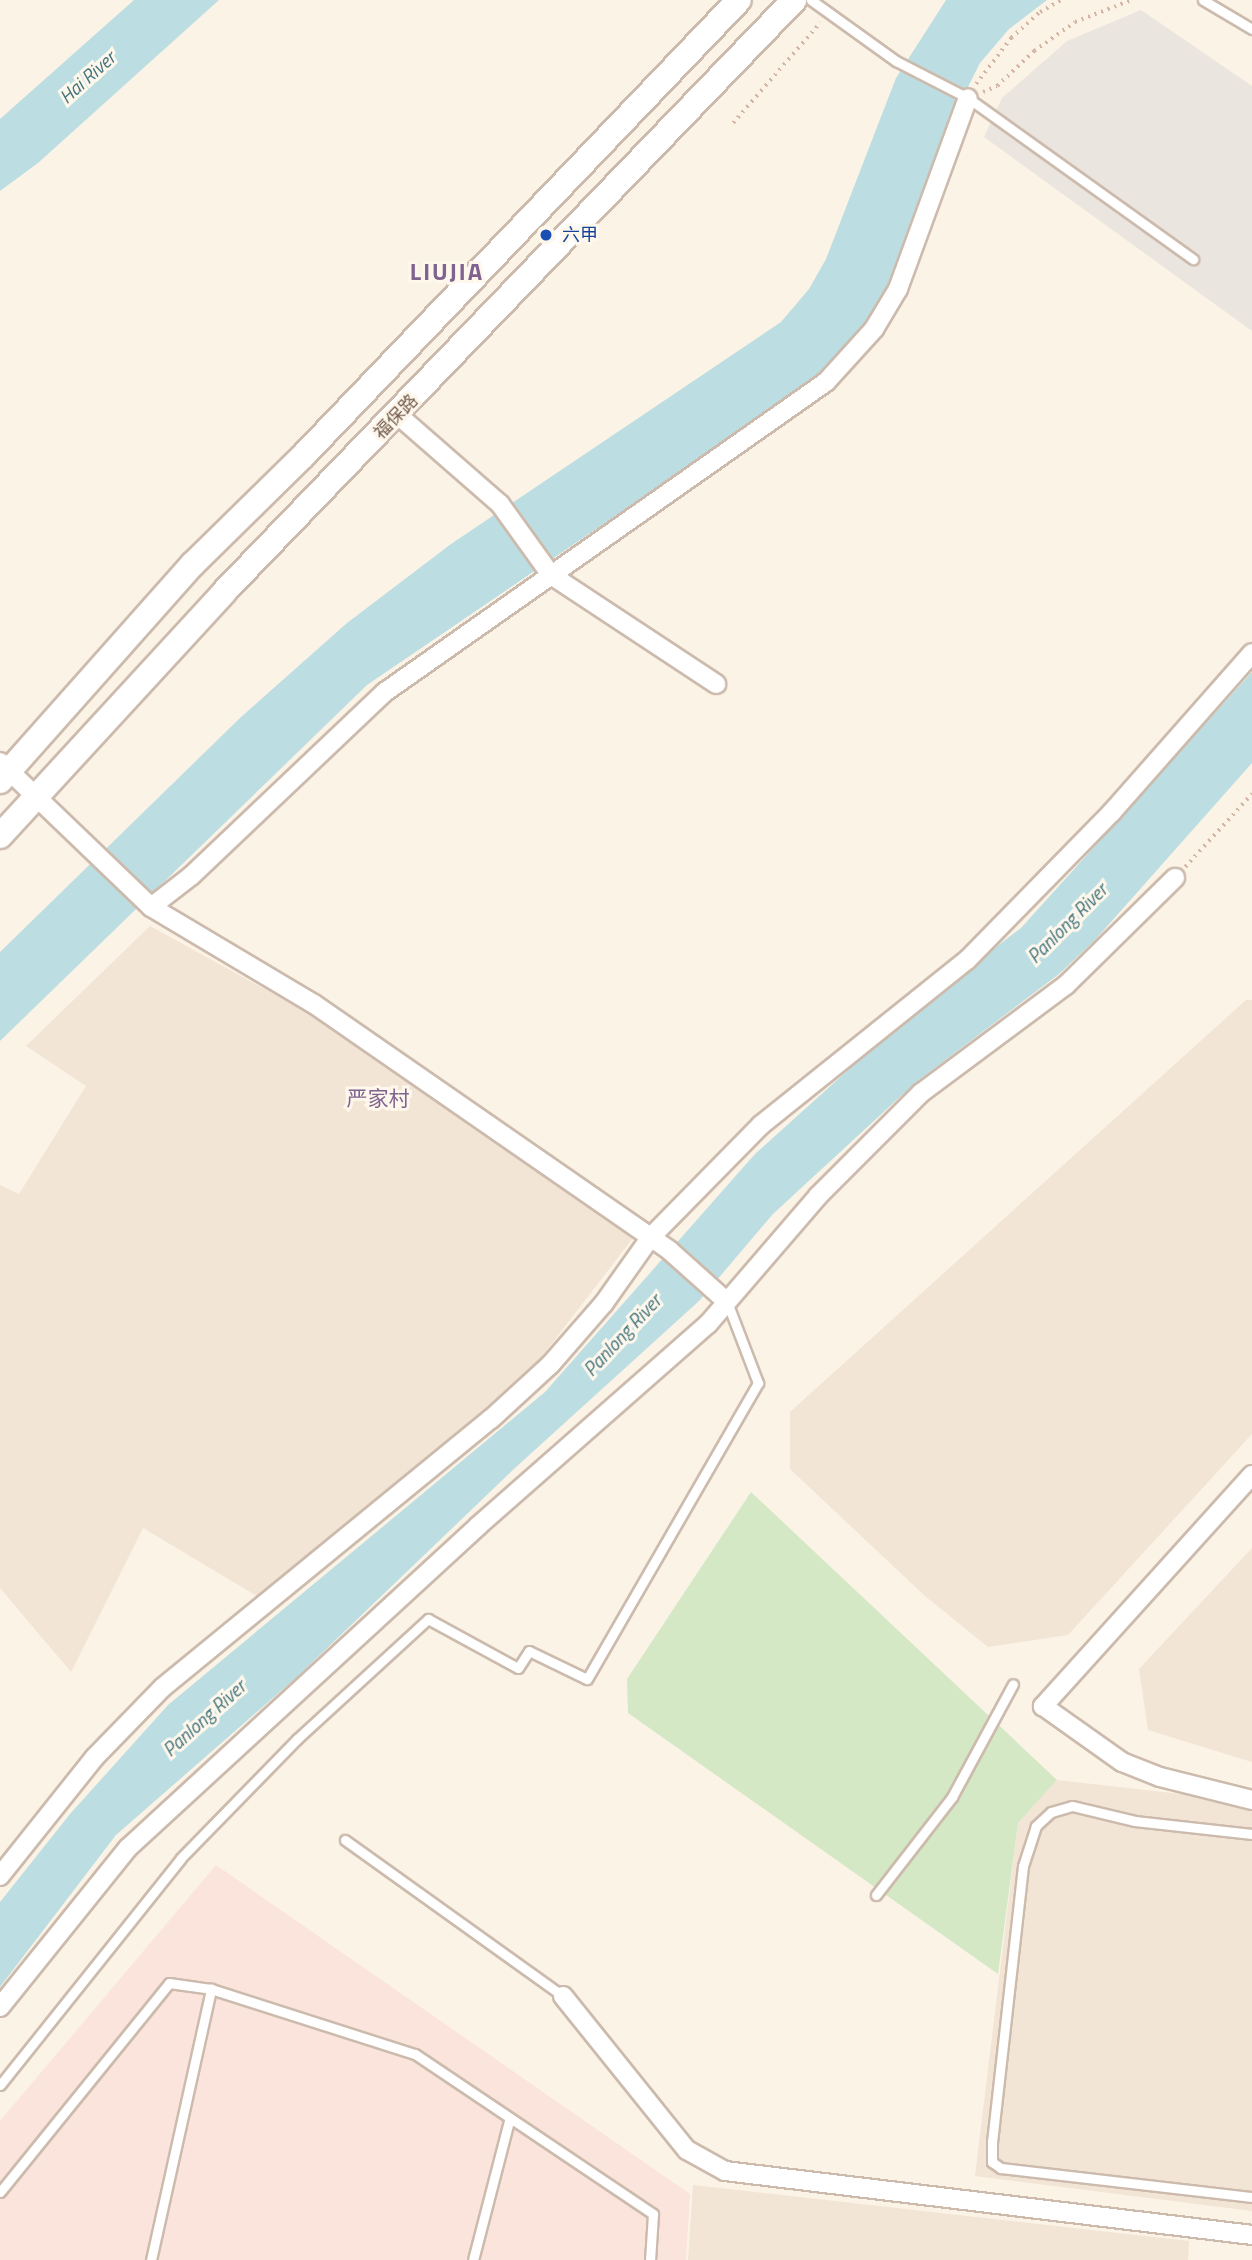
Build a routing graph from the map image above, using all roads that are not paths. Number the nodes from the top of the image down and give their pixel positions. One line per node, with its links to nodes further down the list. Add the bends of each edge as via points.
1 (739, 0): 12 (main road, via 304,455 193,564)
2 (794, 0): 8 (main road, 福保路)
3 (811, 0): 6 (lane, via 896,61)
4 (1203, 0): 5 (lane)
5 (1252, 29)
6 (968, 98): 7 (lane); 9 (street, via 898,289 874,328 826,382 787,414)
7 (1193, 259)
8 (399, 416): 9 (street, via 500,504); 13 (main road, 福保路, via 224,592)
9 (551, 575): 11 (street); 16 (street, via 385,692 191,876)
10 (1252, 653): 17 (street, via 1112,812 967,960 761,1125)
11 (716, 684)
12 (3, 772): 13 (street)
13 (36, 797): 14 (main road, 福保路); 16 (street)
14 (0, 836)
15 (1175, 878): 18 (street, via 1066,985 920,1093 818,1196)
16 (151, 906): 17 (street, via 314,1004)
17 (650, 1238): 18 (street); 24 (street, via 604,1303 550,1364 491,1419 162,1688 95,1758)
18 (726, 1301): 28 (street, via 708,1324 396,1600 128,1848); 29 (lane, via 758,1383 587,1679 529,1651 518,1668 429,1619 297,1739 181,1858)
19 (1252, 1475): 21 (street, via 1042,1706 1122,1762 1160,1777)
20 (1013, 1684): 25 (lane, via 952,1797)
21 (1252, 1800)
22 (1252, 1834): 32 (lane, via 1135,1821 1072,1806 1051,1812 1036,1826 1023,1867 992,2141 992,2162 1001,2168)
23 (345, 1840): 27 (lane)
24 (0, 1875)
25 (877, 1895)
26 (211, 1989): 30 (lane, via 415,2054); 31 (lane, via 169,1983); 34 (lane)
27 (563, 1996): 33 (street, via 687,2150 725,2171)
28 (0, 2007)
29 (0, 2085)
30 (509, 2121): 35 (lane); 36 (lane, via 653,2214)
31 (0, 2192)
32 (1252, 2197)
33 (1252, 2235)
34 (150, 2260)
35 (473, 2260)
36 (650, 2260)

